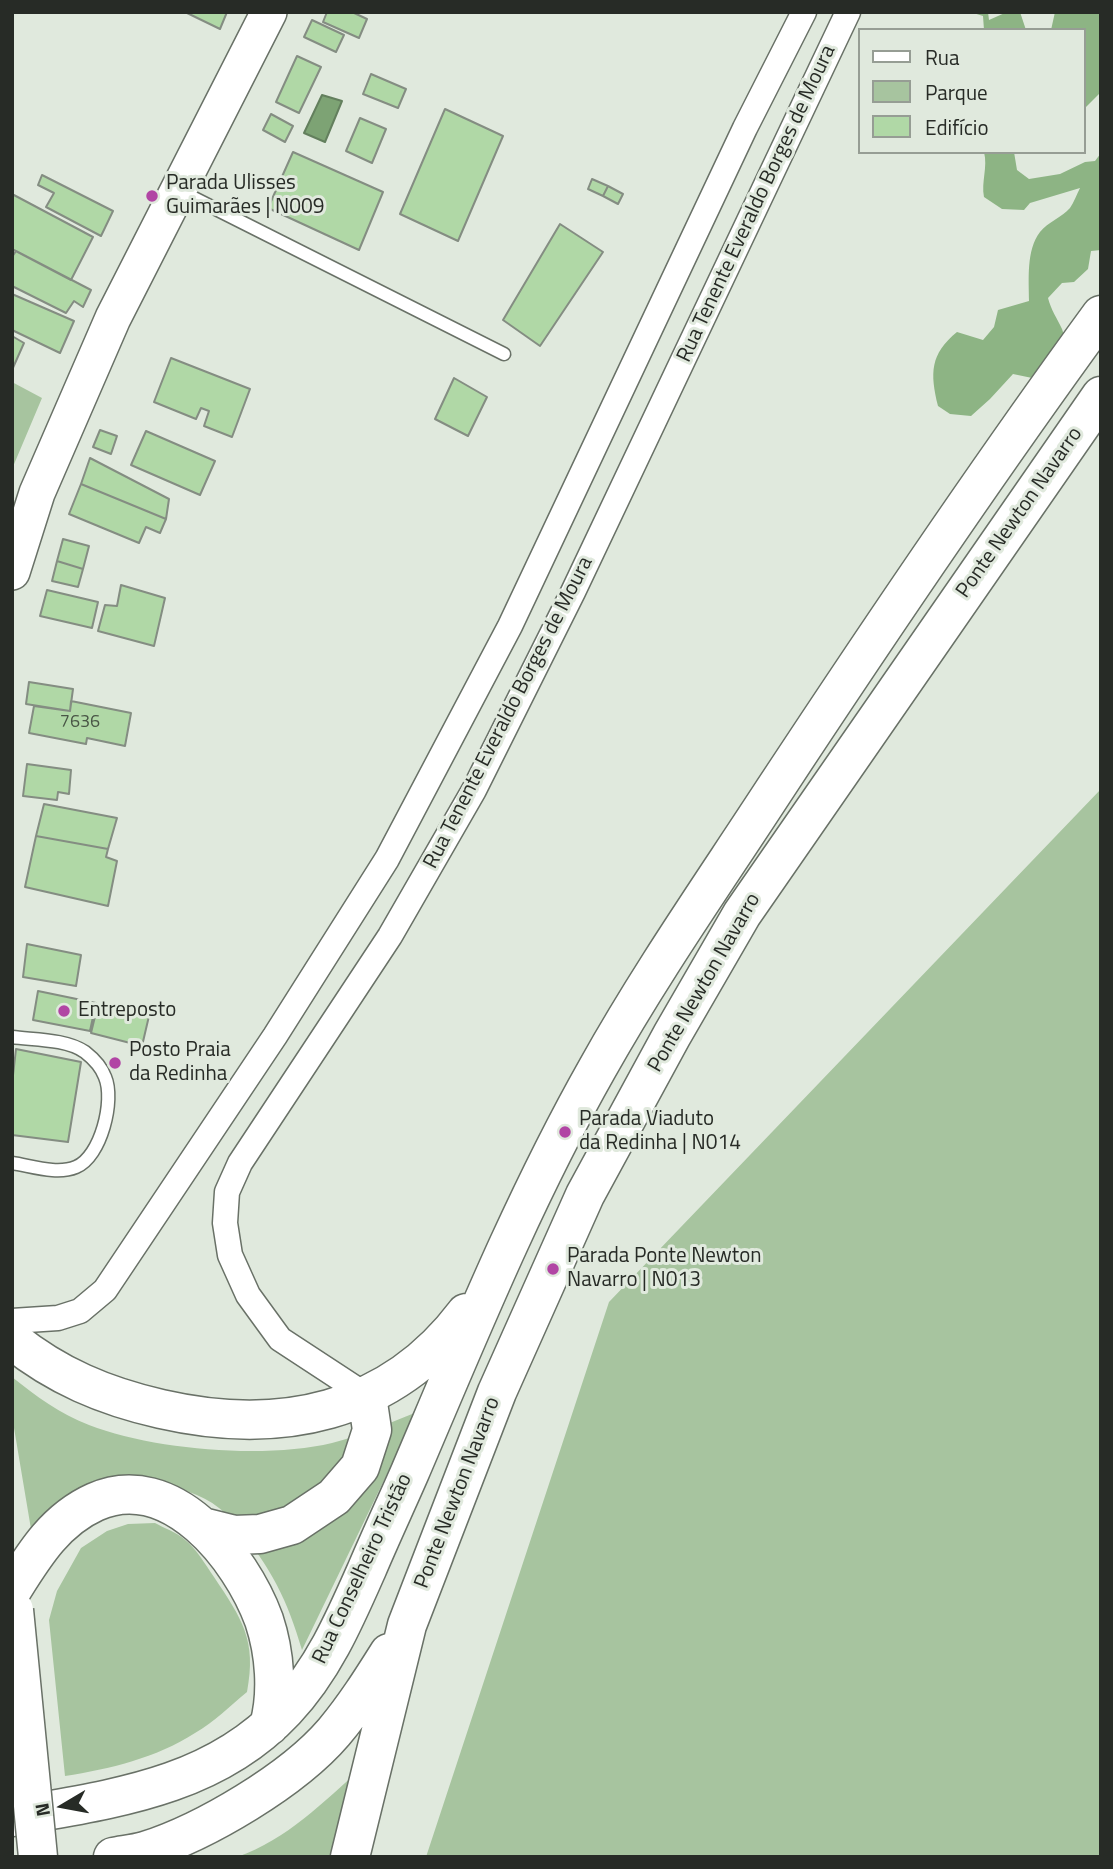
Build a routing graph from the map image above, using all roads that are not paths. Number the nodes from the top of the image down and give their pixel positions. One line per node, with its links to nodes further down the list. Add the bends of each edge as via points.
1 (269, 12): 4 (main road)
2 (804, 12): 14 (street, Rua Tenente Everaldo Borges de Moura, via 510,626 387,859 105,1290 80,1311 58,1318)
3 (848, 12): 16 (street, Rua Tenente Everaldo Borges de Moura, via 474,790 390,936 240,1163 228,1192 225,1223 230,1255 248,1295 281,1339)
4 (178, 190): 6 (lane); 10 (main road, via 107,331 37,493)
5 (1101, 315): 8 (main road, Ponte Newton Navarro)
6 (504, 354)
7 (1101, 396): 9 (main road, Ponte Newton Navarro)
8 (1032, 408): 9 (main road); 13 (main road, Ponte Newton Navarro, via 889,615 667,955 597,1069)
9 (1070, 440): 19 (main road, Ponte Newton Navarro, via 742,914 672,1035 585,1195 497,1392)
10 (12, 572)
11 (12, 1037): 12 (lane, via 83,1051 97,1061 109,1100 98,1143 91,1156 76,1167 58,1171)
12 (12, 1163)
13 (500, 1262): 16 (main road, via 446,1340); 20 (main road, Rua Conselheiro Tristão, via 342,1624 300,1693)
14 (12, 1321)
15 (12, 1340): 16 (main road, via 44,1365 97,1391 198,1418 288,1419)
16 (367, 1396): 17 (main road, via 372,1430 360,1467 334,1497 292,1525 260,1534 234,1535)
17 (202, 1527): 18 (main road, via 176,1506 157,1498 126,1494 97,1501 64,1521 47,1538); 20 (main road, via 238,1569 265,1623 274,1667)
18 (13, 1599): 23 (main road, bridge)
19 (407, 1625): 22 (main road, via 332,1734 287,1776); 24 (main road)
20 (270, 1726): 21 (main road, Rua Conselheiro Tristão, via 210,1767 172,1782)
21 (12, 1817)
22 (145, 1855)
23 (38, 1857)
24 (349, 1857)

